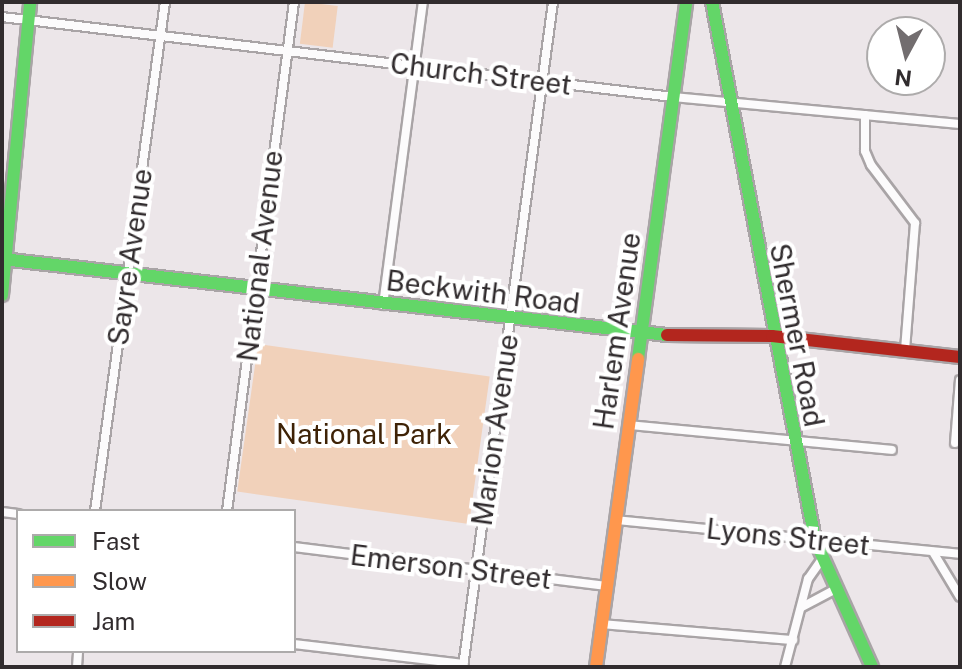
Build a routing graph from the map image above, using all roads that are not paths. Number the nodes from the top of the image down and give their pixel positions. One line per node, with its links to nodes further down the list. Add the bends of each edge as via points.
1 (30, 2): 9 (main road)
2 (165, 2): 10 (street, Sayre Avenue)
3 (294, 2): 11 (street, National Avenue)
4 (423, 2): 12 (street)
5 (553, 2): 13 (street, Marion Avenue)
6 (686, 2): 14 (main road, Harlem Avenue)
7 (712, 2): 15 (main road, Shermer Road)
8 (2, 17): 9 (street, Church Street)
9 (28, 20): 10 (street, Church Street); 18 (main road)
10 (160, 36): 11 (street, Church Street); 19 (street, Sayre Avenue)
11 (287, 51): 12 (street, Church Street); 20 (street, National Avenue)
12 (414, 66): 13 (street, Church Street); 22 (street)
13 (542, 82): 14 (street, Church Street); 23 (street, Marion Avenue)
14 (673, 97): 15 (street, Church Street); 24 (main road, Harlem Avenue)
15 (730, 103): 16 (street, Church Street); 25 (main road, Shermer Road)
16 (865, 115): 17 (street, Church Street); 26 (street, via 865,151 871,165 915,223)
17 (960, 124)
18 (4, 259): 19 (main road, Beckwith Road); 21 (main road)
19 (128, 274): 20 (main road, Beckwith Road); 33 (street, Sayre Avenue)
20 (256, 289): 22 (main road, Beckwith Road); 34 (street, National Avenue)
21 (2, 295)
22 (383, 305): 23 (main road, Beckwith Road)
23 (510, 320): 24 (main road, Beckwith Road); 41 (street, Marion Avenue)
24 (641, 333): 25 (main road, Beckwith Road); 29 (main road, Harlem Avenue)
25 (772, 336): 26 (main road, Beckwith Road); 30 (main road, Shermer Road)
26 (905, 351): 27 (main road, Beckwith Road)
27 (960, 357)
28 (960, 380): 31 (street)
29 (629, 425): 30 (street); 35 (main road, Harlem Avenue)
30 (792, 439): 32 (street); 36 (main road, Shermer Road)
31 (955, 443)
32 (892, 450)
33 (95, 509)
34 (227, 509)
35 (616, 520): 36 (street, Lyons Street); 42 (main road, Harlem Avenue)
36 (815, 540): 38 (street, Lyons Street); 40 (main road, Shermer Road)
37 (296, 547): 41 (street, Emerson Street)
38 (933, 552): 39 (street, Lyons Street); 44 (street)
39 (960, 554)
40 (822, 559): 43 (main road, Shermer Road); 45 (street, via 808,579)
41 (476, 570): 42 (street, Emerson Street); 49 (street, Marion Avenue)
42 (607, 586): 46 (main road, Harlem Avenue)
43 (834, 590): 45 (street); 52 (main road, Shermer Road)
44 (960, 597)
45 (801, 607): 47 (street)
46 (602, 624): 47 (street); 50 (main road, Harlem Avenue)
47 (793, 640): 51 (street)
48 (296, 644): 49 (street)
49 (464, 665)
50 (596, 667)
51 (785, 667)
52 (872, 667)

